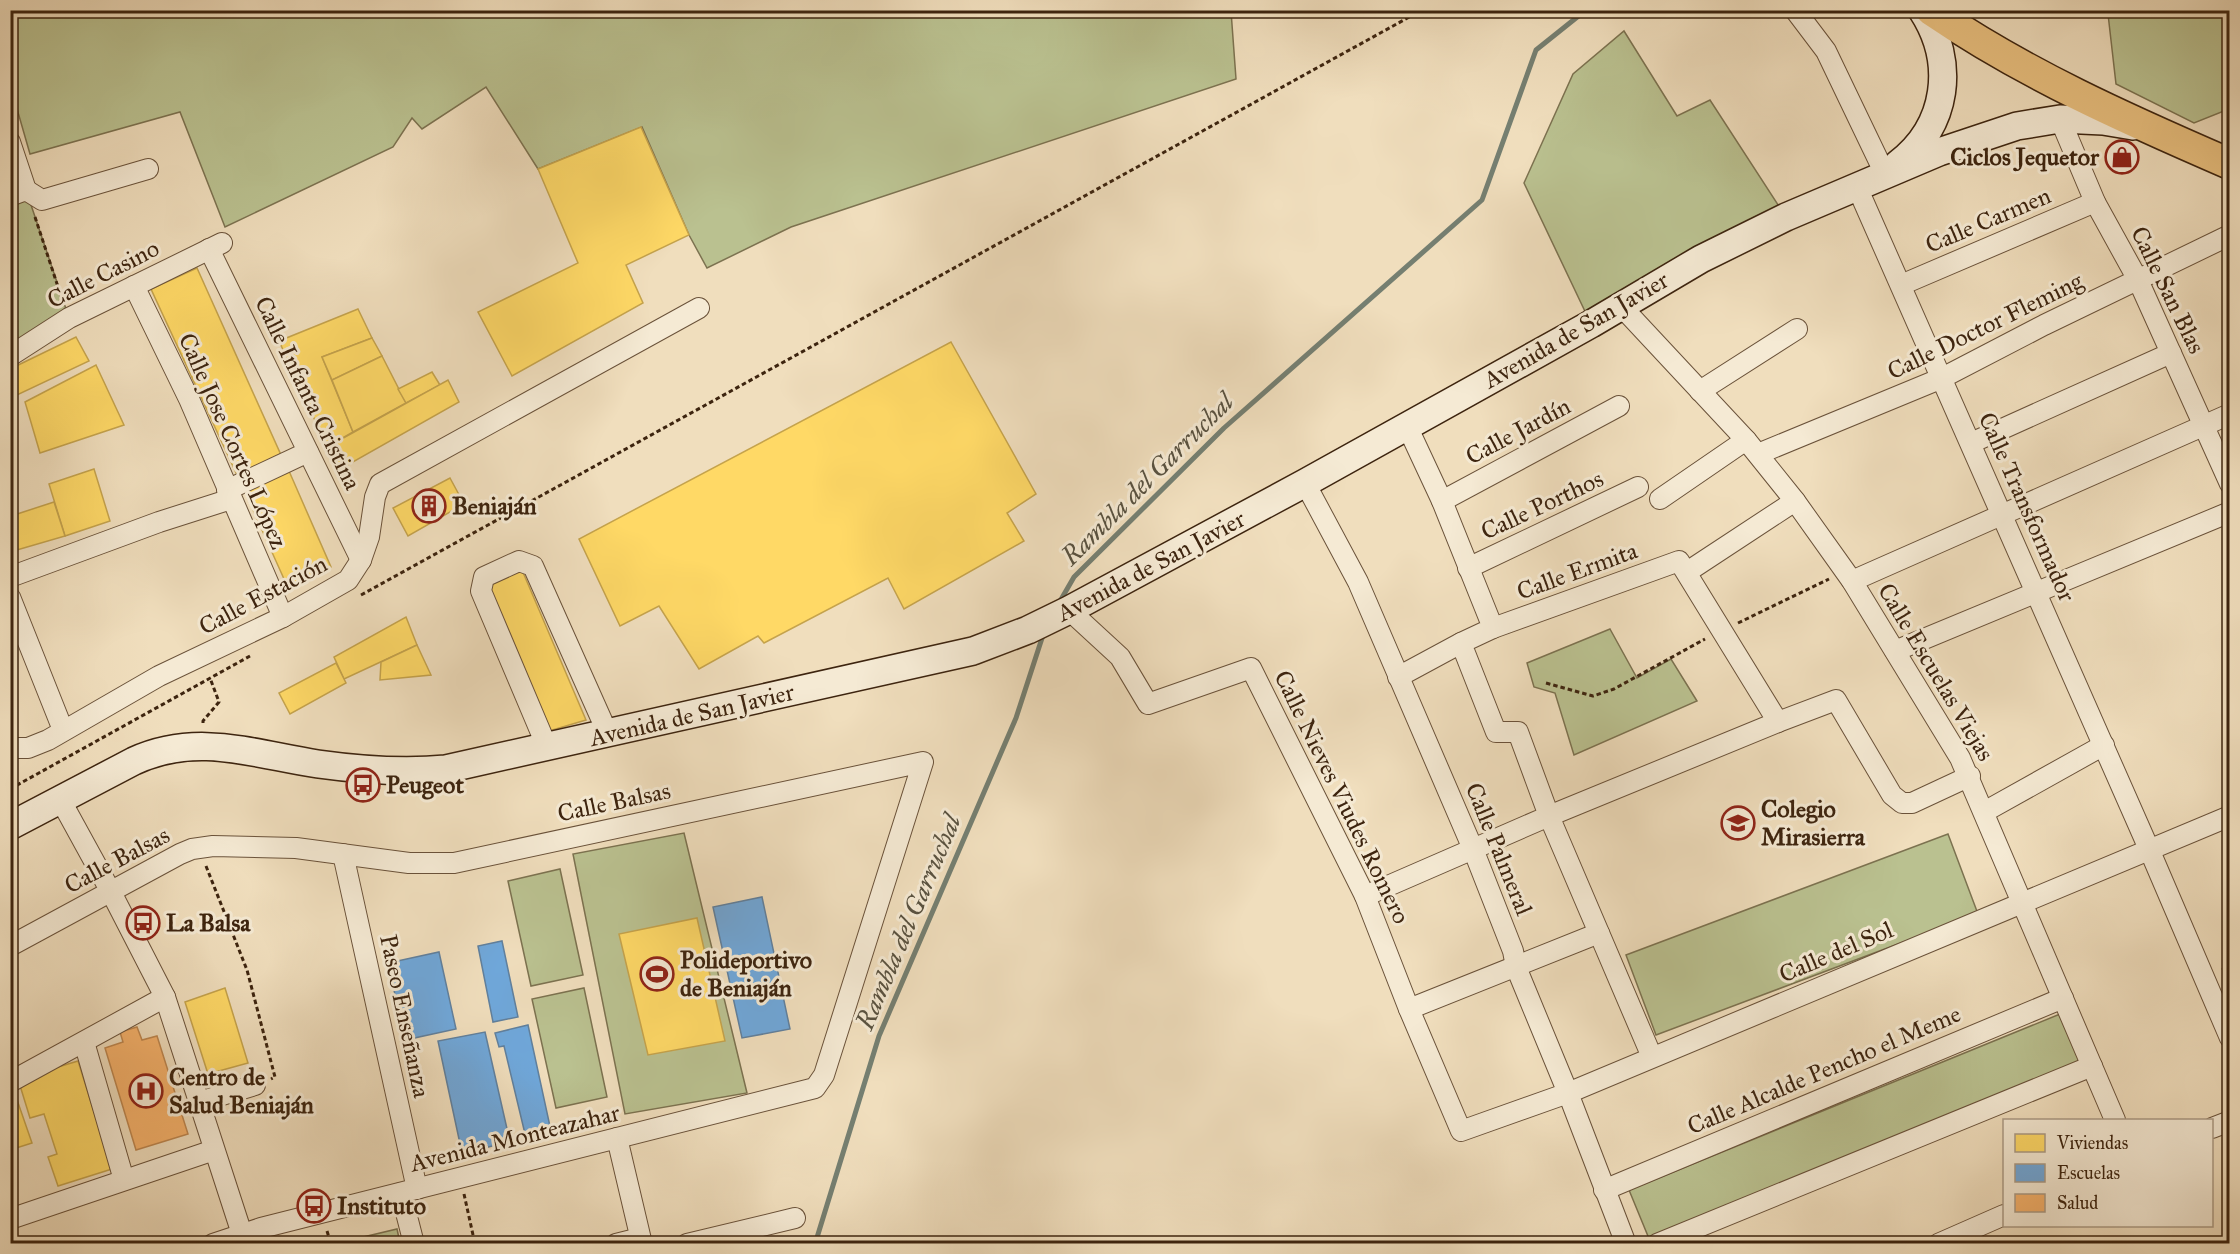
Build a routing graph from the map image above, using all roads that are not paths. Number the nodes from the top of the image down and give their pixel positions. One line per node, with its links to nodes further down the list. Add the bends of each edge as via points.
1 (1795, 10): 10 (street, via 1826,51)
2 (1922, 10): 10 (main road, via 1941,55 1942,100 1922,141)
3 (1931, 10): 4 (main road, via 1994,51)
4 (2075, 94): 5 (main road, via 2077,108); 6 (main road)
5 (2060, 119): 6 (main road, Avenida de San Javier, via 2124,124); 10 (main road, Avenida de San Javier, via 1997,132); 13 (street, Calle San Blas)
6 (2157, 132): 8 (main road, Avenida de San Javier)
7 (10, 142): 12 (street)
8 (2229, 164)
9 (148, 168): 12 (street, via 42,200)
10 (1885, 174): 11 (main road, Avenida de San Javier)
11 (1857, 186): 17 (street, Calle Transformador); 19 (main road, Avenida de San Javier, via 1744,237)
12 (18, 193)
13 (2095, 202): 16 (street, Calle San Blas); 17 (street, Calle Carmen)
14 (2229, 235): 16 (street, Calle Doctor Fleming)
15 (216, 246): 18 (street, Calle Casino); 32 (street, Calle Infanta Cristina)
16 (2138, 280): 22 (street, Calle San Blas); 24 (street, Calle Doctor Fleming)
17 (1901, 285): 24 (street, Calle Transformador)
18 (134, 286): 23 (street, Calle Casino, via 69,318); 36 (street, Calle Jose Cortes López, via 189,399)
19 (1621, 306): 25 (street, Calle Escuelas Viejas); 28 (main road, Avenida de San Javier)
20 (699, 308): 42 (street, Calle Estación, via 380,484)
21 (1797, 330): 25 (street)
22 (2171, 353): 29 (street, Calle San Blas); 30 (street)
23 (10, 356)
24 (1942, 378): 30 (street, Calle Transformador); 31 (street, Calle Doctor Fleming)
25 (1700, 391): 31 (street, Calle Escuelas Viejas)
26 (1619, 405): 38 (street, Calle Jardín)
27 (2229, 414): 29 (street)
28 (1407, 426): 33 (main road, Avenida de San Javier); 38 (street)
29 (2204, 426): 34 (street, Calle San Blas); 41 (street)
30 (1971, 443): 41 (street, Calle Transformador)
31 (1752, 447): 37 (street, Calle Doctor Fleming); 39 (street, Calle Escuelas Viejas)
32 (308, 452): 36 (street); 42 (street, Calle Infanta Cristina)
33 (1305, 483): 49 (main road, Avenida de San Javier); 54 (street, Calle Palmeral, via 1358,582)
34 (2229, 484)
35 (1638, 487): 44 (street, Calle Porthos)
36 (229, 494): 46 (street); 50 (street, Calle Jose Cortes López)
37 (1660, 499)
38 (1442, 501): 44 (street)
39 (1795, 501): 43 (street, Calle Ermita); 45 (street, Calle Escuelas Viejas)
40 (2229, 512): 47 (street)
41 (2003, 515): 45 (street); 47 (street, Calle Transformador)
42 (361, 560): 50 (street, Calle Estación, via 348,580)
43 (1683, 567): 51 (street, Calle Ermita); 55 (street)
44 (1468, 568): 51 (street)
45 (1849, 576): 53 (street, Calle Escuelas Viejas)
46 (10, 578)
47 (2037, 593): 53 (street); 58 (street, Calle Transformador)
48 (10, 597): 57 (street)
49 (1069, 610): 56 (main road, Avenida de San Javier, via 1008,639 941,660); 71 (street, Calle Nieves Viudes Romero, via 1120,657 1148,704 1251,668)
50 (284, 617): 57 (street, Calle Estación, via 159,676)
51 (1493, 628): 52 (street, Calle Ermita)
52 (1461, 643): 54 (street, Calle Ermita); 64 (street, via 1496,732 1518,732)
53 (1895, 651): 61 (street, Calle Escuelas Viejas)
54 (1398, 677): 67 (street, Calle Palmeral)
55 (1778, 722): 61 (street, via 1836,700 1892,795 1902,804); 64 (street)
56 (608, 734): 59 (main road, Avenida de San Javier); 59 (street, via 533,566 519,561 484,577 481,591)
57 (56, 735): 60 (street, Calle Estación, via 28,748)
58 (2104, 745): 63 (street); 68 (street, Calle Transformador)
59 (547, 747): 62 (main road, Avenida de San Javier, via 446,769 395,772 208,746 178,746 149,753)
60 (10, 748)
61 (1970, 776): 63 (street, Calle Escuelas Viejas)
62 (60, 799): 66 (main road, Avenida de San Javier); 70 (street)
63 (1984, 812): 72 (street, Calle Escuelas Viejas)
64 (1549, 816): 67 (street); 73 (street)
65 (2229, 816): 68 (street, Calle del Sol)
66 (10, 826)
67 (1473, 849): 71 (street); 75 (street, Calle Palmeral)
68 (2149, 849): 72 (street, Calle del Sol); 79 (street, Calle Transformador)
69 (343, 854): 70 (street, Calle Balsas, via 296,848 199,847); 83 (street, Calle Balsas, via 454,863 923,762); 96 (street, Paseo Enseñanza)
70 (111, 892): 74 (street, Calle Balsas); 76 (street)
71 (1365, 896): 78 (street, Calle Nieves Viudes Romero)
72 (2022, 901): 77 (street, Calle Escuelas Viejas); 81 (street, Calle del Sol)
73 (1599, 933): 75 (street); 81 (street)
74 (10, 946)
75 (1516, 967): 78 (street); 86 (street, Calle Palmeral)
76 (165, 997): 80 (street); 87 (street)
77 (2063, 998): 82 (street, Calle Escuelas Viejas); 95 (street, Calle Alcalde Pencho el Meme)
78 (1409, 1009): 91 (street, Calle Nieves Viudes Romero)
79 (2229, 1038)
80 (84, 1042): 84 (street); 94 (street)
81 (1652, 1058): 86 (street, Calle del Sol)
82 (2092, 1066): 88 (street, Calle Escuelas Viejas); 107 (street)
83 (824, 1074): 92 (street, Avenida Monteazahar, via 815,1088 807,1091)
84 (10, 1082)
85 (255, 1085): 87 (street)
86 (1568, 1093): 91 (street, Calle del Sol); 95 (street, Calle Palmeral)
87 (199, 1102): 93 (street)
88 (2115, 1119)
89 (2229, 1121): 90 (street)
90 (2213, 1127)
91 (1461, 1131)
92 (617, 1138): 96 (street, Avenida Monteazahar); 101 (street)
93 (214, 1150): 94 (street); 100 (street)
94 (124, 1180): 99 (street)
95 (1604, 1190): 106 (street, Calle Palmeral)
96 (409, 1191): 100 (street, Avenida Monteazahar); 103 (street, Paseo Enseñanza)
97 (2003, 1215): 108 (street)
98 (795, 1218): 105 (street)
99 (10, 1219)
100 (242, 1234): 102 (street, Avenida Monteazahar)
101 (641, 1241): 104 (street)
102 (213, 1244)
103 (414, 1244)
104 (616, 1244)
105 (687, 1244)
106 (1626, 1244)
107 (1657, 1244)
108 (1938, 1244)

